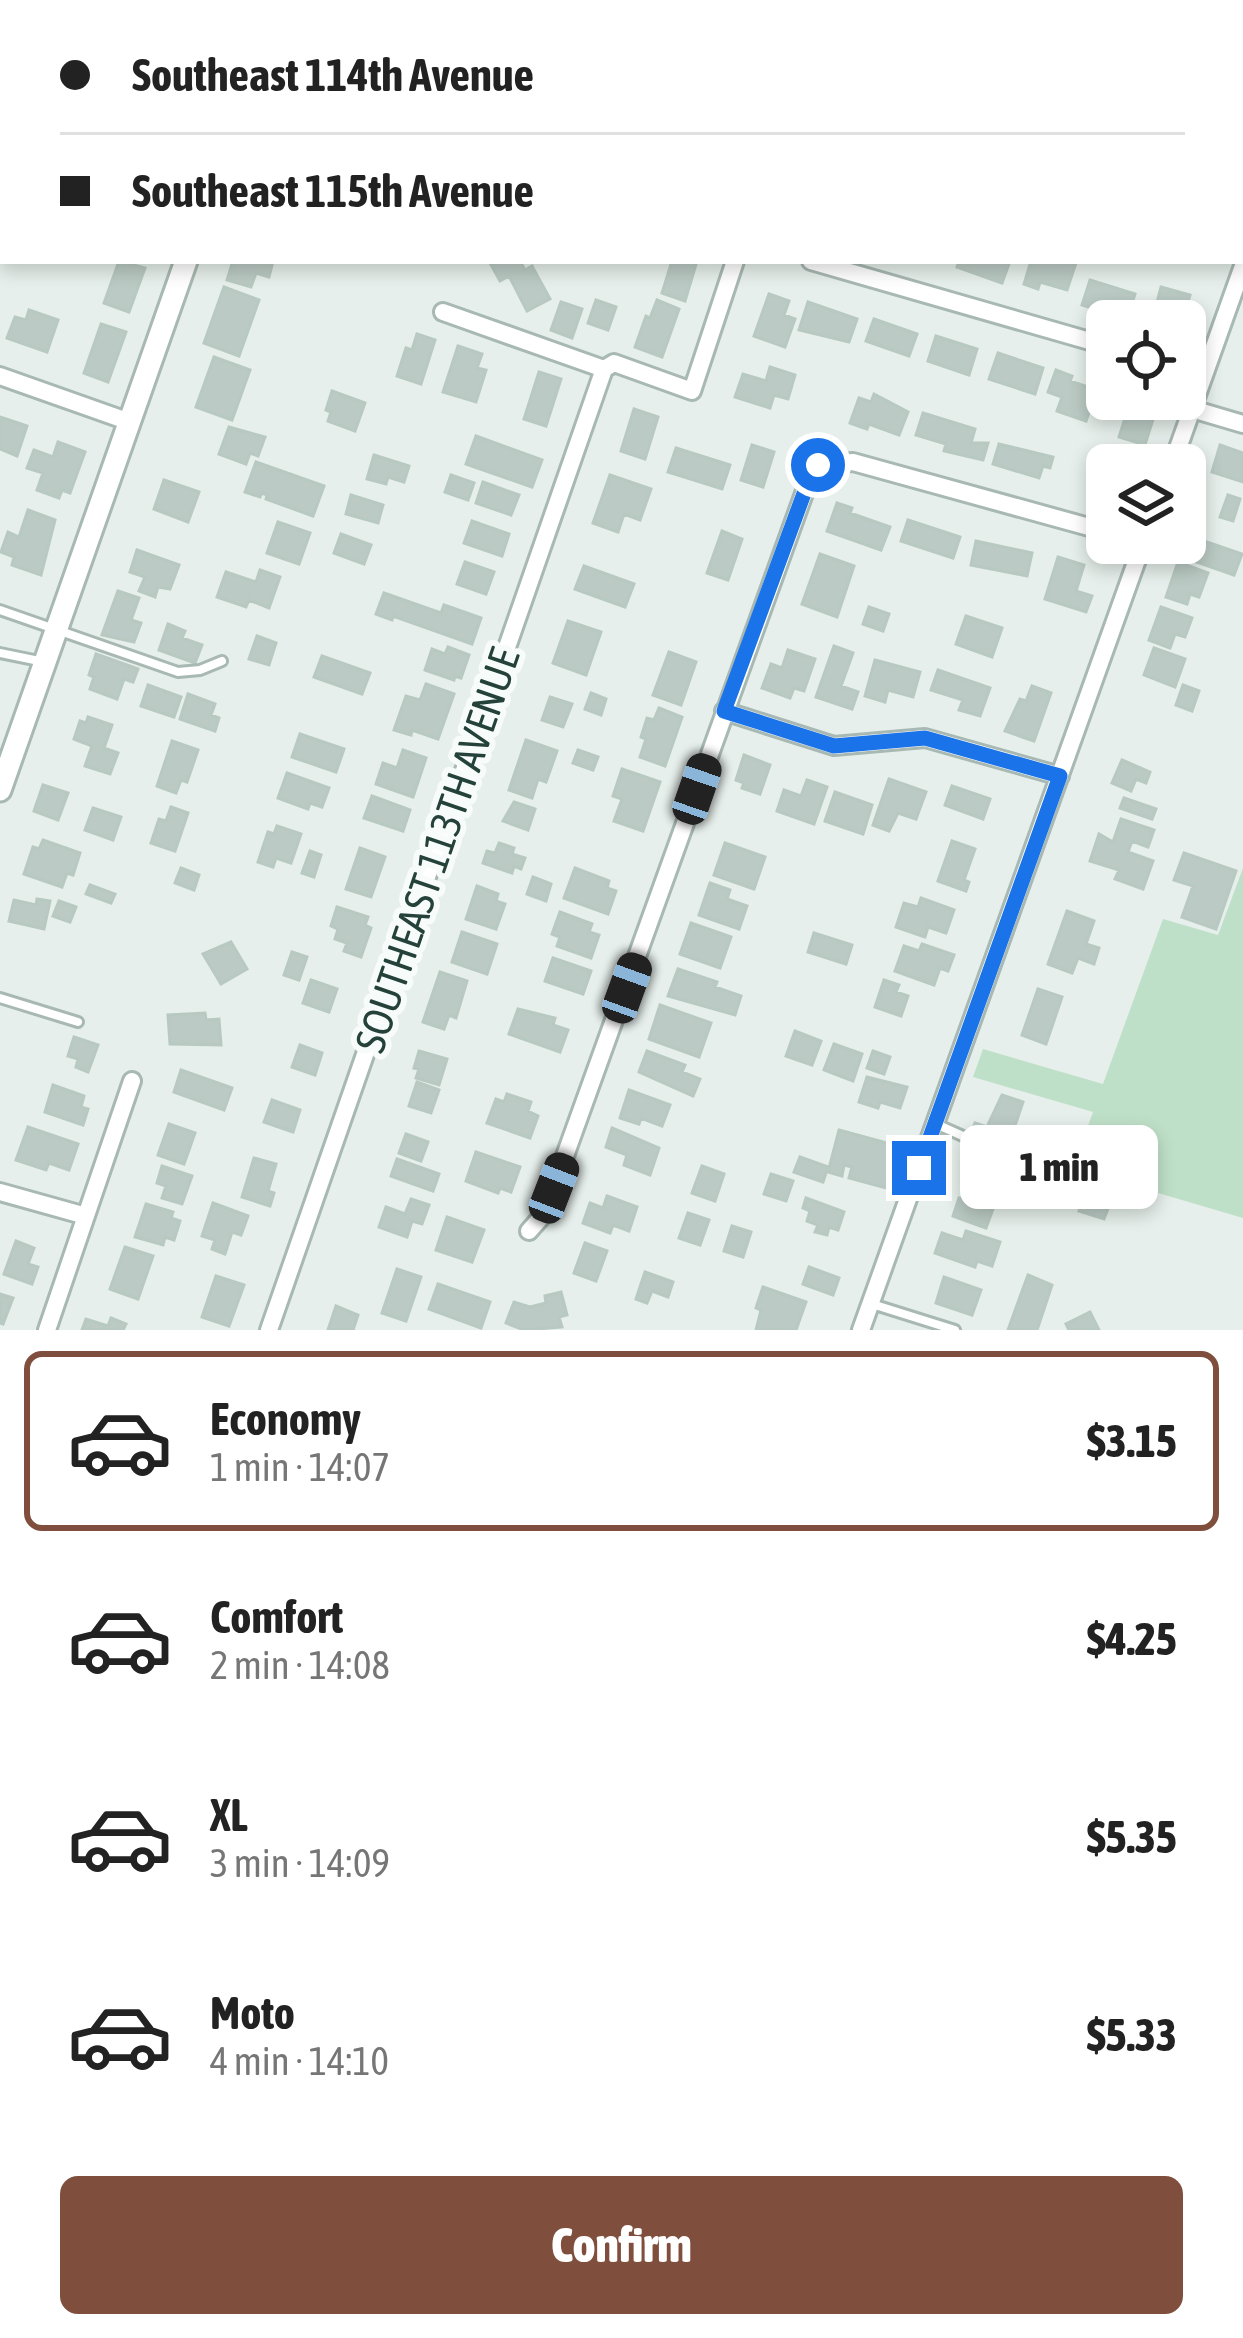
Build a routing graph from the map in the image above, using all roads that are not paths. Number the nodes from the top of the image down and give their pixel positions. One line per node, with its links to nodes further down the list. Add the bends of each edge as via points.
1 (184, 264): 11 (street)
2 (734, 264): 8 (street, via 692,391 614,363)
3 (821, 264): 6 (street)
4 (1243, 266): 7 (street)
5 (443, 312): 8 (street)
6 (1086, 340)
7 (1206, 368)
8 (604, 369): 33 (street, SOUTHEAST 113TH AVENUE)
9 (0, 376): 11 (street)
10 (1206, 413): 12 (street)
11 (130, 422): 16 (street)
12 (1243, 424)
13 (1086, 526): 20 (street, via 853,462 818,465)
14 (1136, 564): 21 (street)
15 (0, 610): 16 (lane)
16 (57, 628): 18 (street); 19 (lane, via 178,672)
17 (0, 653): 18 (lane)
18 (45, 662): 22 (street)
19 (222, 662)
20 (724, 711): 21 (street, via 834,746 925,738); 30 (street, via 564,1162)
21 (1060, 776): 26 (street)
22 (0, 790)
23 (0, 998): 24 (lane)
24 (78, 1022)
25 (132, 1082): 29 (street)
26 (935, 1124): 27 (lane, via 994,1150); 31 (street)
27 (1027, 1178)
28 (0, 1192): 29 (street)
29 (86, 1216): 32 (street)
30 (529, 1232)
31 (870, 1304): 34 (street); 35 (lane)
32 (47, 1330)
33 (269, 1330)
34 (861, 1330)
35 (955, 1330)

